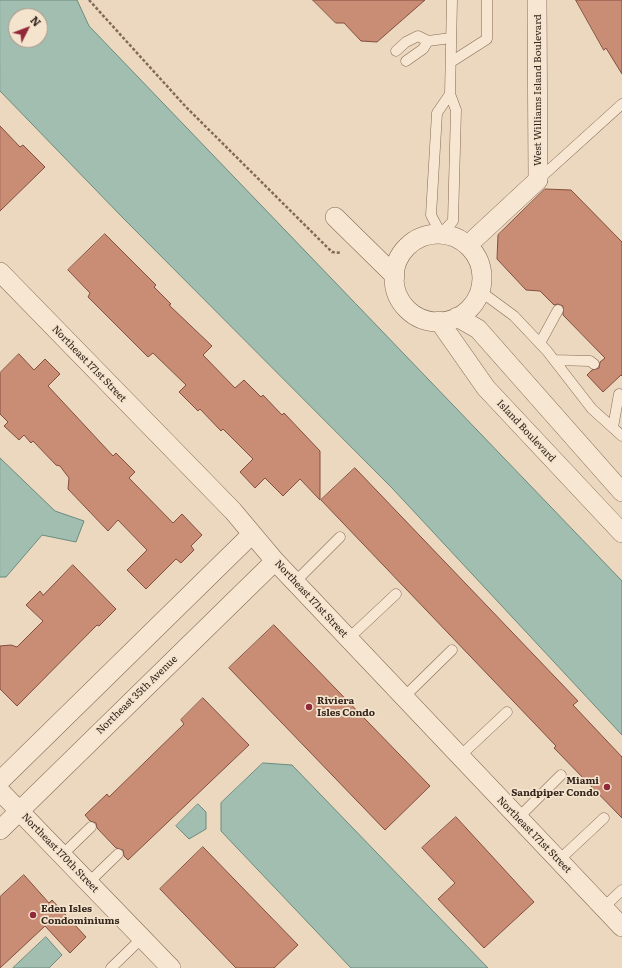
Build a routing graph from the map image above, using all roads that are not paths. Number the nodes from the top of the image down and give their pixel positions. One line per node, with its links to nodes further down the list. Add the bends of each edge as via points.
1 (452, 0): 4 (lane)
2 (487, 0): 8 (lane, via 487,39)
3 (537, 0): 11 (street, West Williams Island Boulevard)
4 (451, 38): 5 (lane); 8 (lane)
5 (428, 40): 6 (lane, via 418,36); 7 (lane, via 423,50)
6 (396, 51)
7 (406, 61)
8 (451, 62): 9 (lane)
9 (450, 94): 13 (lane, via 456,110 453,221); 13 (lane, via 437,113 431,215)
10 (622, 104): 11 (lane)
11 (538, 180): 14 (street, West Williams Island Boulevard)
12 (335, 218): 16 (street)
13 (441, 234): 14 (street, via 456,237); 16 (street, via 427,235 414,241 404,250 397,262)
14 (468, 245): 17 (street, via 477,257 482,271)
15 (0, 272): 29 (street, Northeast 171st Street)
16 (394, 276): 20 (street, via 396,290 412,313 424,319)
17 (480, 291): 19 (street, via 476,300); 21 (lane, via 514,316)
18 (558, 310): 21 (lane)
19 (457, 317): 20 (street); 27 (street, via 478,329)
20 (439, 321): 28 (street, Island Boulevard, via 486,388)
21 (540, 344): 22 (lane)
22 (554, 360): 23 (lane, via 590,361); 25 (lane, via 592,409)
23 (594, 364)
24 (620, 394): 25 (lane)
25 (613, 427): 26 (lane)
26 (622, 436)
27 (622, 492)
28 (622, 531)
29 (252, 534): 31 (street, Northeast 171st Street); 40 (street)
30 (340, 537): 32 (lane)
31 (275, 561): 32 (street, Northeast 171st Street); 42 (street, Northeast 35th Avenue)
32 (295, 582): 34 (street, Northeast 171st Street)
33 (396, 594): 34 (lane)
34 (348, 639): 36 (street, Northeast 171st Street)
35 (452, 650): 36 (lane)
36 (403, 698): 38 (street, Northeast 171st Street)
37 (507, 712): 38 (lane)
38 (459, 757): 43 (street, Northeast 171st Street)
39 (561, 775): 43 (lane)
40 (0, 780)
41 (0, 791): 42 (street, Northeast 170th Street)
42 (19, 810): 46 (street, Northeast 35th Avenue); 48 (street, Northeast 170th Street)
43 (518, 818): 49 (street, Northeast 171st Street)
44 (604, 818): 49 (lane)
45 (91, 827): 48 (lane)
46 (0, 830)
47 (118, 854): 50 (lane)
48 (62, 855): 50 (street, Northeast 170th Street)
49 (558, 860): 52 (street, Northeast 171st Street)
50 (88, 883): 54 (street, Northeast 170th Street)
51 (622, 890): 52 (lane)
52 (603, 908): 53 (street, Northeast 171st Street)
53 (622, 927)
54 (142, 938): 55 (lane); 56 (street, Northeast 170th Street)
55 (111, 968)
56 (171, 968)

